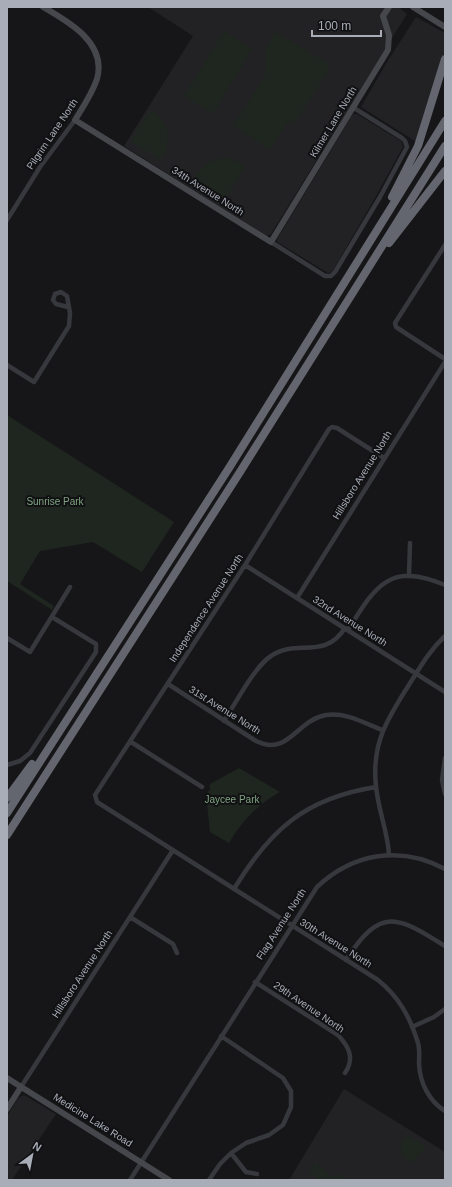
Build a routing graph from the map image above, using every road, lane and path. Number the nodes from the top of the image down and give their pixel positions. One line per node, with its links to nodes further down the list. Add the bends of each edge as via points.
1 (43, 7): 7 (street, Pilgrim Lane North, via 85,36 97,58 96,82)
2 (389, 7): 6 (street, Kilmer Lane North, via 383,16 389,35 388,50)
3 (413, 7): 4 (street)
4 (445, 27)
5 (445, 58): 14 (highway, via 418,146)
6 (354, 108): 12 (street, Kilmer Lane North); 12 (street, 34th Avenue North, via 402,138 407,144 384,191 331,276 325,276)
7 (75, 120): 11 (street, Pilgrim Lane North, via 40,167); 12 (street, 34th Avenue North)
8 (445, 121): 14 (highway)
9 (445, 146): 15 (highway)
10 (445, 171): 15 (highway)
11 (7, 220)
12 (271, 242)
13 (443, 247): 17 (street, via 395,323 396,327)
14 (362, 254): 36 (highway, via 229,468)
15 (356, 287): 44 (highway)
16 (68, 307): 18 (street, via 69,326 34,382)
17 (445, 360): 19 (street, Hillsboro Avenue North)
18 (7, 365)
19 (384, 458): 21 (street, Independence Avenue North, via 342,431 332,427 329,429); 25 (street, Hillsboro Avenue North)
20 (410, 543): 22 (street)
21 (245, 565): 25 (street, 32nd Avenue North); 31 (street, Independence Avenue North)
22 (409, 576): 23 (street); 27 (street, via 380,585)
23 (445, 584)
24 (70, 587): 26 (street)
25 (298, 598): 27 (street, 32nd Avenue North)
26 (52, 616): 29 (street, via 30,652); 38 (street, via 96,644 96,652 34,748 20,762)
27 (346, 629): 30 (street, 32nd Avenue North); 33 (street, via 337,640 324,647 284,650 270,656 258,669)
28 (445, 636): 30 (street, via 431,650)
29 (7, 638)
30 (416, 674): 32 (street, 32nd Avenue North); 34 (street)
31 (168, 684): 33 (street, 31st Avenue North); 35 (street, Independence Avenue North)
32 (445, 692)
33 (224, 721): 34 (street, 31st Avenue North, via 269,746 283,743 309,722 326,715 346,716)
34 (382, 730): 40 (street, via 375,756)
35 (131, 742): 39 (street); 43 (street, Independence Avenue North, via 95,795)
36 (52, 743): 42 (highway, via 37,758); 45 (highway)
37 (445, 758): 41 (street, via 442,780)
38 (7, 765)
39 (202, 787)
40 (376, 787): 49 (street); 51 (street, via 333,797 300,814 270,837)
41 (445, 794)
42 (7, 798)
43 (95, 799): 48 (street, 30th Avenue North)
44 (28, 803): 46 (highway); 47 (highway)
45 (7, 813)
46 (7, 835)
47 (7, 841)
48 (173, 850): 51 (street, 30th Avenue North); 52 (street, Hillsboro Avenue North)
49 (389, 855): 50 (street, via 426,860); 53 (street, Flag Avenue North, via 348,864 326,878 309,897)
50 (445, 869)
51 (234, 889): 53 (street, 30th Avenue North)
52 (130, 917): 55 (street, via 173,944); 63 (street, Hillsboro Avenue North)
53 (291, 925): 56 (street, 30th Avenue North); 57 (street, Flag Avenue North)
54 (445, 946): 56 (street, via 410,925 386,923 362,936)
55 (177, 954)
56 (346, 960): 59 (street, 30th Avenue North, via 388,988 404,1009)
57 (255, 982): 60 (street, Flag Avenue North); 61 (street, 29th Avenue North, via 338,1035 348,1048 350,1058 350,1065)
58 (445, 1009): 59 (street)
59 (412, 1027): 65 (street, 30th Avenue North, via 418,1043 423,1084 434,1102)
60 (221, 1036): 66 (street, via 283,1078 291,1091 292,1099 289,1114 283,1125); 67 (street, Flag Avenue North)
61 (345, 1073)
62 (7, 1078): 63 (street, Medicine Lake Road)
63 (21, 1087): 64 (street, Hillsboro Avenue North); 67 (street, Medicine Lake Road)
64 (7, 1109)
65 (445, 1111)
66 (231, 1153): 68 (street, via 246,1172); 71 (street)
67 (141, 1162): 69 (street, Flag Avenue North); 70 (street, Medicine Lake Road)
68 (257, 1174)
69 (130, 1180)
70 (169, 1180)
71 (209, 1180)

